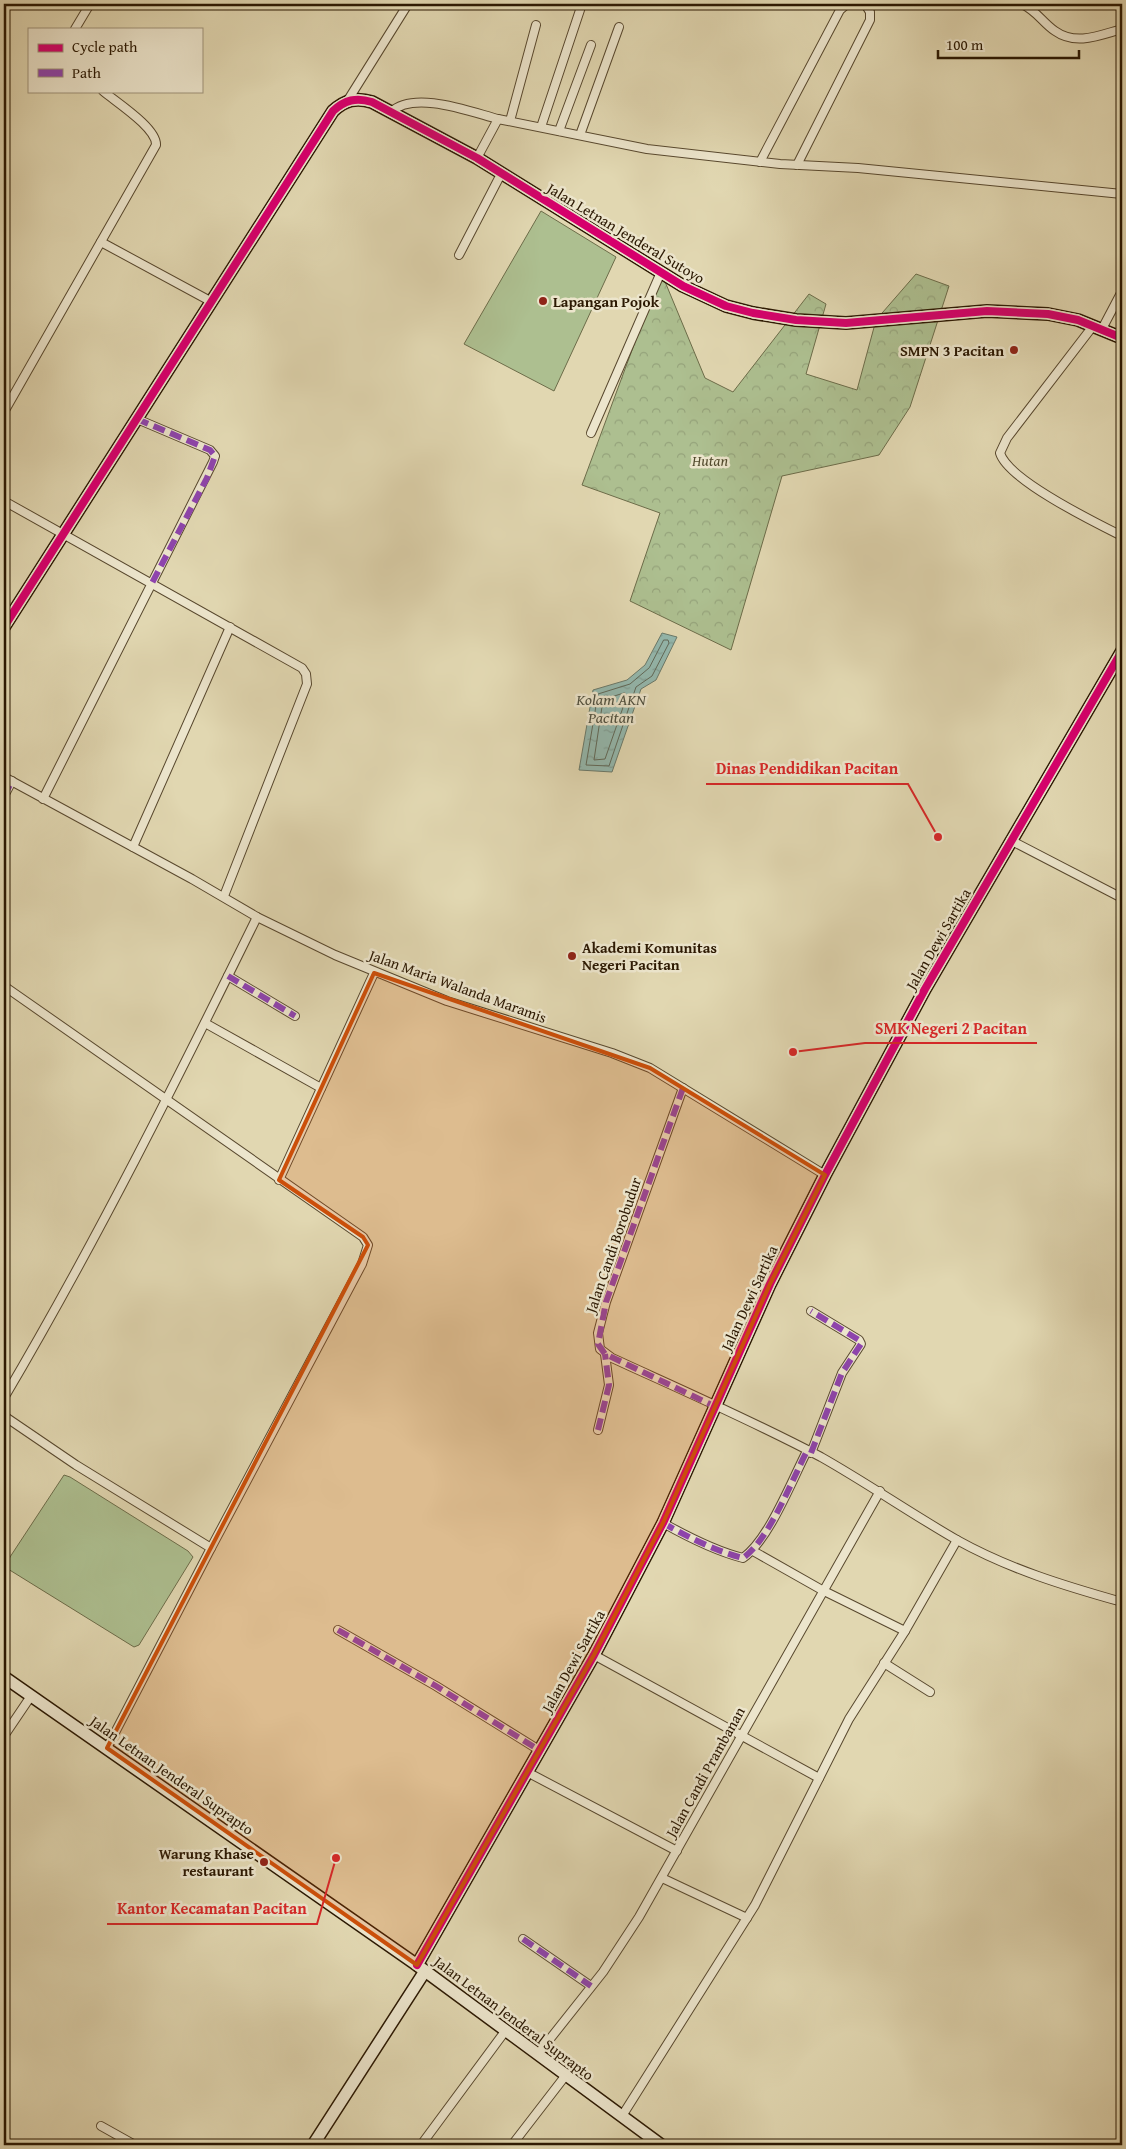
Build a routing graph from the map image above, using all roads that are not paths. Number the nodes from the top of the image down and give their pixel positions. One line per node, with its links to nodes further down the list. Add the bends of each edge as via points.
1 (90, 4): 9 (street)
2 (408, 4): 13 (street)
3 (847, 4): 21 (street, via 840,10)
4 (865, 4): 22 (street, via 870,20)
5 (1022, 4): 10 (street, via 1072,40)
6 (581, 7): 17 (street)
7 (536, 25): 16 (street)
8 (619, 27): 19 (street)
9 (76, 28)
10 (1122, 29)
11 (591, 45): 18 (street)
12 (104, 92): 25 (street, via 144,123 156,141)
13 (348, 100): 14 (street, Jalan Letnan Jenderal Sutoyo, via 372,102); 29 (street, via 333,111)
14 (391, 112): 15 (street, via 406,102 417,102); 20 (street, Jalan Letnan Jenderal Sutoyo)
15 (498, 119): 16 (street); 20 (street)
16 (510, 121): 17 (street)
17 (541, 127): 18 (street)
18 (559, 131): 19 (street)
19 (580, 135): 21 (street, via 647,149)
20 (478, 158): 23 (street, Jalan Letnan Jenderal Sutoyo)
21 (760, 162): 22 (street)
22 (797, 165): 24 (street)
23 (501, 174): 26 (street); 27 (street, Jalan Letnan Jenderal Sutoyo)
24 (1122, 194)
25 (101, 242): 29 (street); 32 (street)
26 (460, 255)
27 (661, 272): 30 (street, Jalan Letnan Jenderal Sutoyo, via 726,306 796,320 846,323 987,311 1048,314); 34 (street)
28 (1122, 291): 30 (street)
29 (212, 302): 33 (street)
30 (1098, 327): 31 (street, Jalan Letnan Jenderal Sutoyo); 37 (street, via 1007,438 1000,454 1008,466 1044,493)
31 (1122, 338)
32 (4, 412)
33 (137, 419): 36 (street); 38 (street, via 210,450 215,456 207,478)
34 (591, 433)
35 (4, 500): 36 (street)
36 (64, 533): 38 (street); 39 (street)
37 (1121, 533)
38 (152, 583): 40 (street); 45 (street)
39 (4, 627)
40 (230, 627): 47 (street); 48 (street, via 302,668 307,684)
41 (1122, 651): 46 (street, Jalan Dewi Sartika)
42 (4, 777): 43 (street, Jalan Maria Walanda Maramis)
43 (12, 781): 44 (street); 45 (street, Jalan Maria Walanda Maramis)
44 (4, 796)
45 (44, 798): 47 (street, Jalan Maria Walanda Maramis)
46 (1010, 840): 49 (street); 59 (street, Jalan Dewi Sartika)
47 (133, 847): 48 (street, Jalan Maria Walanda Maramis)
48 (224, 896): 50 (street, Jalan Maria Walanda Maramis)
49 (1122, 898)
50 (257, 917): 51 (street, Jalan Maria Walanda Maramis); 52 (street)
51 (374, 973): 56 (street); 57 (street, Jalan Maria Walanda Maramis, via 612,1053 650,1068)
52 (228, 976): 54 (street); 55 (street)
53 (4, 986): 58 (street)
54 (295, 1016)
55 (205, 1024): 56 (street); 58 (street)
56 (322, 1088): 60 (street)
57 (684, 1088): 59 (street, Jalan Maria Walanda Maramis); 62 (street, Jalan Candi Borobudur, via 606,1302 598,1339)
58 (167, 1099): 60 (street); 63 (street)
59 (825, 1174): 64 (street, Jalan Dewi Sartika)
60 (279, 1180): 71 (street, via 363,1237 368,1245 362,1264)
61 (811, 1311): 67 (street, via 861,1344 842,1373)
62 (605, 1354): 64 (street); 66 (street, Jalan Candi Borobudur, via 609,1385)
63 (4, 1398)
64 (714, 1406): 67 (street); 69 (street, Jalan Dewi Sartika)
65 (4, 1416): 71 (street, via 76,1465)
66 (598, 1430)
67 (809, 1452): 68 (street); 72 (street)
68 (880, 1491): 70 (street); 73 (street, Jalan Candi Prambanan)
69 (663, 1523): 72 (street, via 730,1555 743,1558); 77 (street, Jalan Dewi Sartika)
70 (957, 1540): 74 (street, via 1054,1583); 76 (street)
71 (211, 1548): 84 (street)
72 (754, 1551): 73 (street)
73 (822, 1590): 76 (street); 82 (street, Jalan Candi Prambanan)
74 (1122, 1602)
75 (338, 1630): 85 (street)
76 (905, 1631): 78 (street)
77 (594, 1655): 82 (street); 85 (street, Jalan Dewi Sartika)
78 (884, 1663): 80 (street); 87 (street)
79 (4, 1677): 81 (street, Jalan Letnan Jenderal Suprapto)
80 (930, 1692)
81 (31, 1696): 83 (street); 84 (street, Jalan Letnan Jenderal Suprapto)
82 (741, 1734): 87 (street); 88 (street, Jalan Candi Prambanan)
83 (4, 1736)
84 (107, 1748): 92 (street, Jalan Letnan Jenderal Suprapto)
85 (540, 1750): 86 (street, Jalan Dewi Sartika)
86 (527, 1772): 88 (street); 92 (street, Jalan Dewi Sartika)
87 (819, 1778): 90 (street)
88 (677, 1851): 89 (street, Jalan Candi Prambanan)
89 (662, 1878): 90 (street); 93 (street, Jalan Candi Prambanan)
90 (747, 1918): 97 (street)
91 (523, 1938): 93 (street)
92 (421, 1968): 94 (street, Jalan Letnan Jenderal Suprapto); 100 (street, Jalan Dewi Sartika)
93 (591, 1986): 95 (street, Jalan Candi Prambanan)
94 (506, 2030): 95 (street, Jalan Letnan Jenderal Suprapto); 101 (street)
95 (538, 2054): 96 (street, Jalan Letnan Jenderal Suprapto)
96 (561, 2081): 97 (street, Jalan Letnan Jenderal Suprapto); 102 (street)
97 (622, 2116): 103 (street, Jalan Letnan Jenderal Suprapto)
98 (101, 2126): 99 (street)
99 (134, 2145)
100 (313, 2145)
101 (421, 2145)
102 (512, 2145)
103 (661, 2145)

